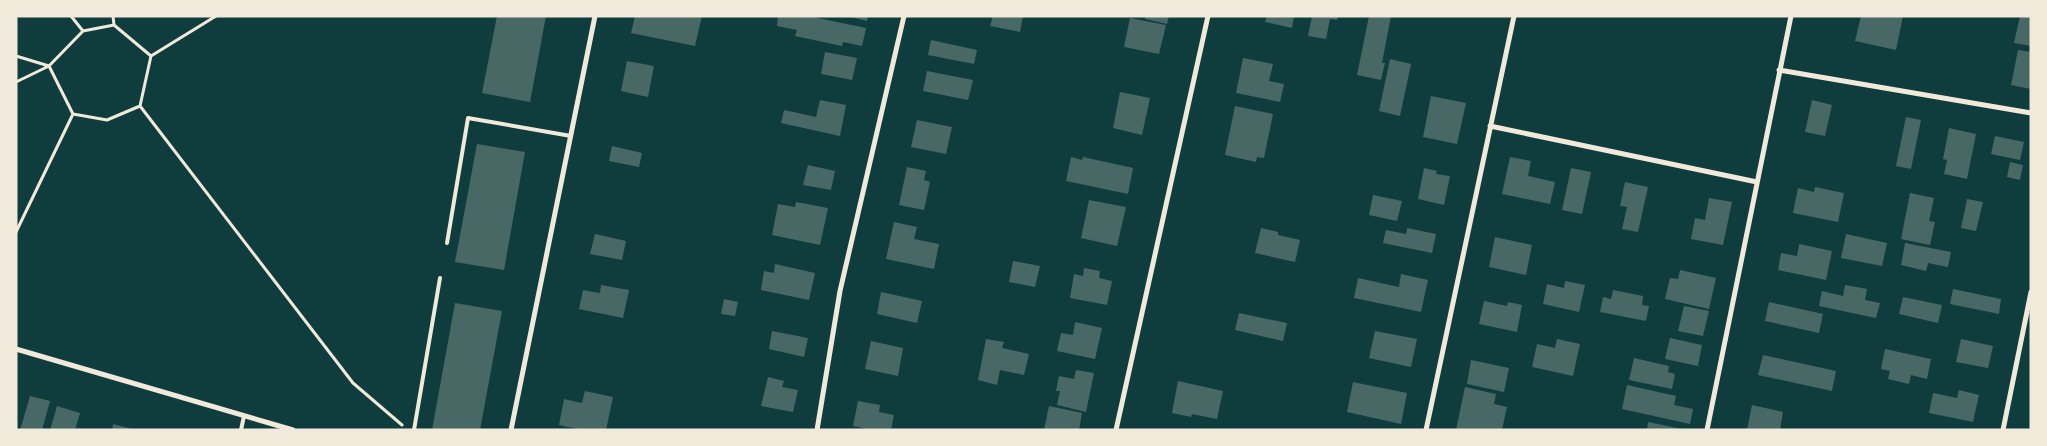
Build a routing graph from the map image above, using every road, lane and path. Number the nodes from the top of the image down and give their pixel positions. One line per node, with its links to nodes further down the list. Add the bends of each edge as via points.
1 (72, 16): 10 (path)
2 (113, 16): 9 (path)
3 (216, 16): 12 (path)
4 (595, 16): 20 (street)
5 (904, 16): 33 (street, via 840,291)
6 (1208, 16): 34 (street)
7 (1514, 16): 19 (street)
8 (1791, 16): 14 (street)
9 (114, 26): 10 (path); 12 (path)
10 (83, 31): 13 (path)
11 (16, 56): 13 (path)
12 (151, 56): 16 (path)
13 (49, 66): 15 (path); 18 (path)
14 (1779, 70): 17 (street); 21 (street)
15 (16, 82)
16 (140, 106): 18 (path, via 106,120); 30 (path, via 352,383)
17 (2031, 113)
18 (73, 114): 22 (path)
19 (1490, 126): 21 (street); 35 (street)
20 (571, 136): 23 (lane, via 468,118); 32 (street)
21 (1757, 182): 36 (street)
22 (16, 232)
23 (447, 243)
24 (440, 278): 31 (lane)
25 (2031, 292): 37 (street)
26 (16, 349): 27 (street)
27 (244, 416): 28 (lane); 29 (street)
28 (241, 430)
29 (293, 430)
30 (408, 430)
31 (414, 430)
32 (511, 430)
33 (818, 430)
34 (1116, 430)
35 (1426, 430)
36 (1707, 430)
37 (2003, 430)

